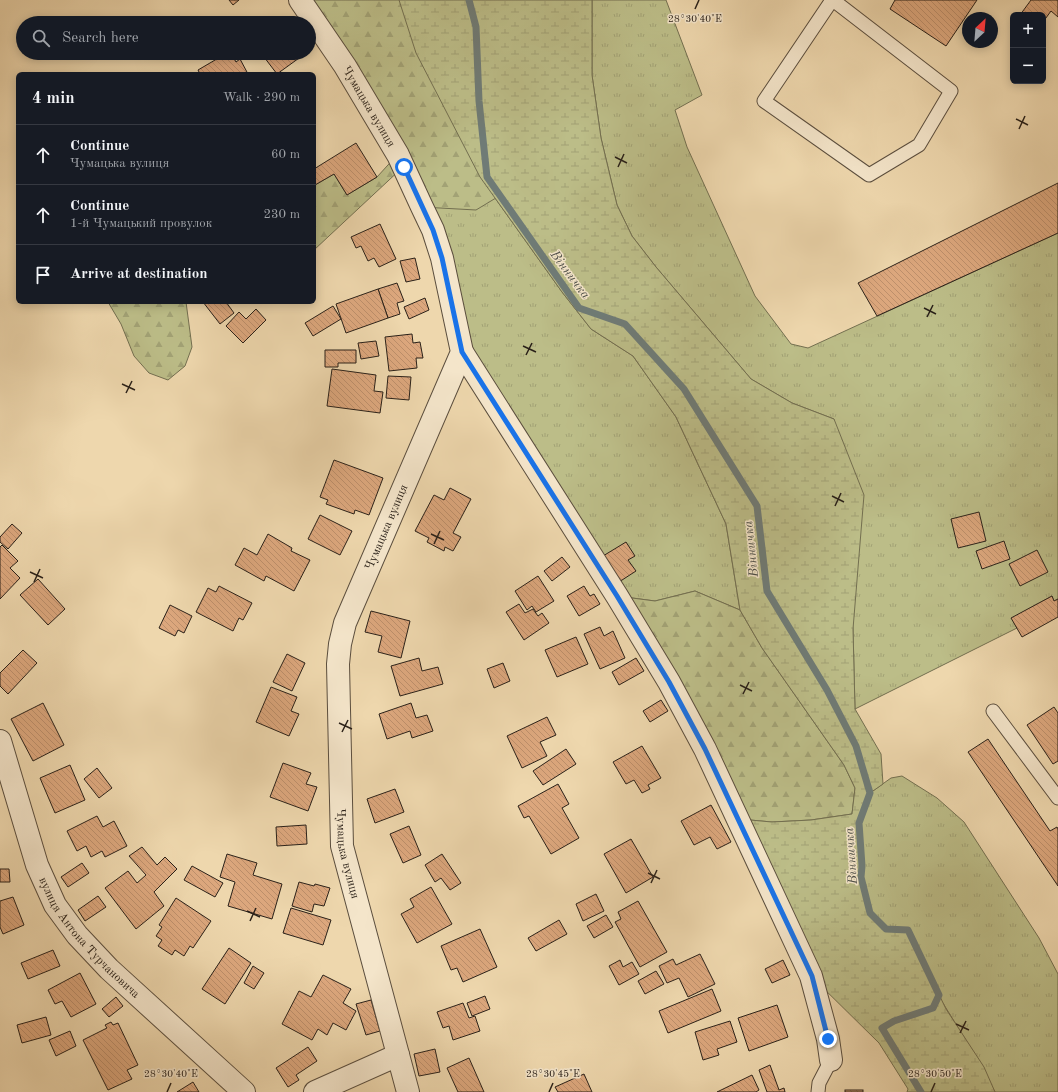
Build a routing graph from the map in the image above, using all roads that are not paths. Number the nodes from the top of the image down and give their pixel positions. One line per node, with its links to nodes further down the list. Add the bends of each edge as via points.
1 (300, 0): 3 (street, Чумацька вулиця)
2 (833, 0): 2 (lane, via 764,101 869,175 920,145 951,91)
3 (311, 16)
4 (316, 23): 5 (street, Чумацька вулиця, via 398,154 433,230 442,258)
5 (462, 352): 9 (street, Чумацька вулиця, via 345,623 338,664 342,846); 10 (street, via 617,596 669,682 705,749 812,976)
6 (993, 710): 8 (lane)
7 (0, 741): 11 (street, вулиця Антона Турчановича, via 37,865 55,904 77,935 109,970)
8 (1058, 798)
9 (398, 1055): 12 (street); 13 (street, Чумацька вулиця)
10 (831, 1060): 14 (lane, via 818,1083)
11 (244, 1092)
12 (315, 1092)
13 (408, 1092)
14 (818, 1092)

